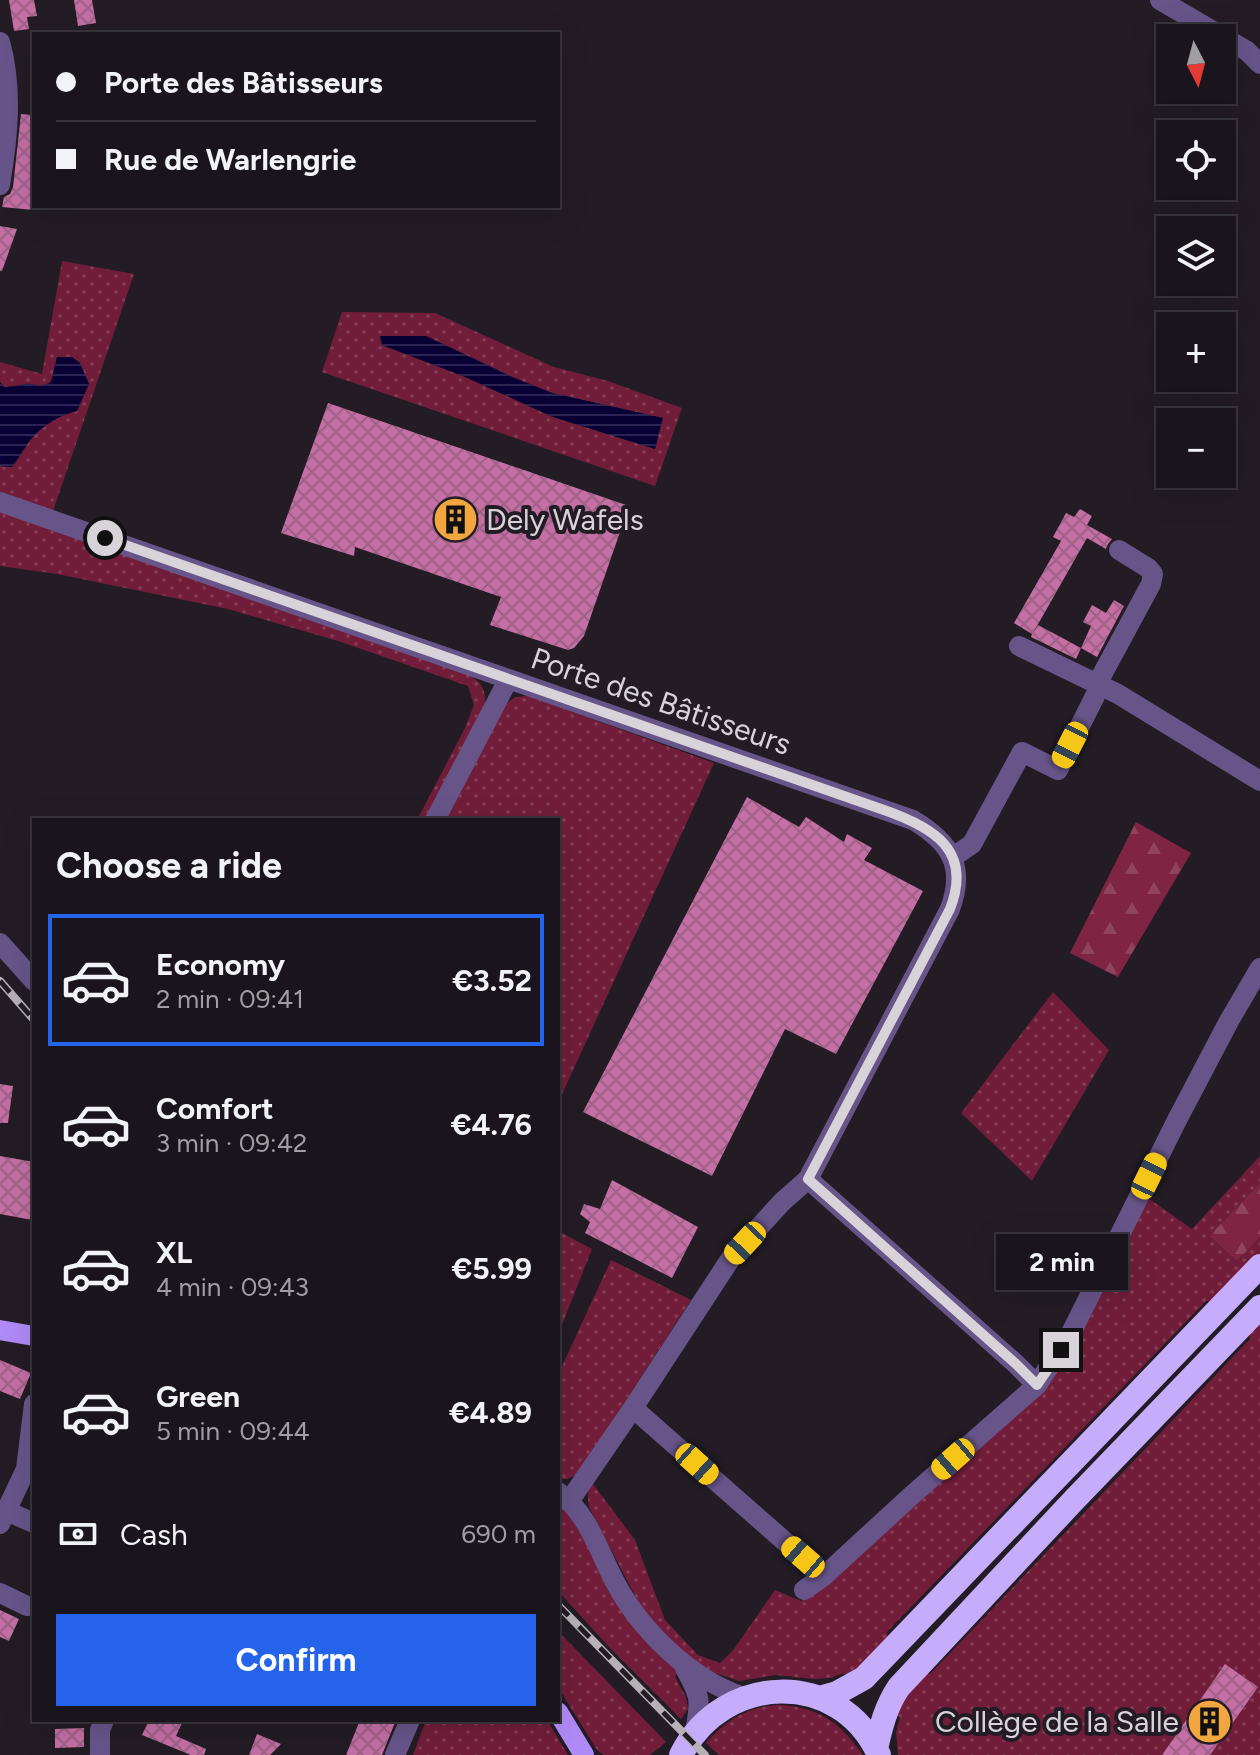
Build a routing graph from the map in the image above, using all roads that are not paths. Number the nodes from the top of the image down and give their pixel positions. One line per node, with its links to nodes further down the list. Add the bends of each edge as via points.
1 (1160, 0): 3 (street)
2 (0, 42): 4 (street, via 8,98)
3 (1259, 58)
4 (0, 185)
5 (0, 502): 8 (street, Porte des Bâtisseurs)
6 (1119, 550): 9 (street, via 1153,574)
7 (1019, 646): 9 (street)
8 (508, 680): 11 (street); 12 (street, Porte des Bâtisseurs, via 913,820 942,841)
9 (1096, 690): 10 (street, via 1143,709); 12 (street, via 1058,770 1022,752 972,844)
10 (1260, 781)
11 (436, 818)
12 (953, 857): 16 (street, via 955,894 950,909)
13 (0, 943): 15 (street)
14 (1260, 968): 21 (street, via 1071,1333)
15 (32, 979)
16 (808, 1179): 21 (street); 22 (street, via 731,1258)
17 (1256, 1270): 33 (highway, via 864,1678)
18 (1260, 1307): 38 (highway, via 899,1687 884,1714)
19 (0, 1330): 20 (main road)
20 (32, 1336)
21 (1037, 1385): 27 (street)
22 (633, 1408): 24 (street); 27 (street)
23 (32, 1420): 25 (street, via 26,1469)
24 (564, 1496): 31 (street, via 585,1521 615,1583 645,1626)
25 (3, 1517): 26 (street)
26 (32, 1523)
27 (824, 1576): 28 (street)
28 (804, 1590)
29 (0, 1593): 30 (street)
30 (27, 1606)
31 (683, 1664): 32 (street); 37 (street, via 698,1691)
32 (744, 1697): 33 (highway, via 769,1691); 37 (highway, via 720,1709)
33 (819, 1698): 38 (highway, via 852,1718)
34 (560, 1715): 41 (main road)
35 (103, 1722): 39 (street)
36 (409, 1722): 40 (street)
37 (695, 1732): 42 (highway)
38 (878, 1752)
39 (100, 1755)
40 (395, 1755)
41 (584, 1755)
42 (681, 1755)

